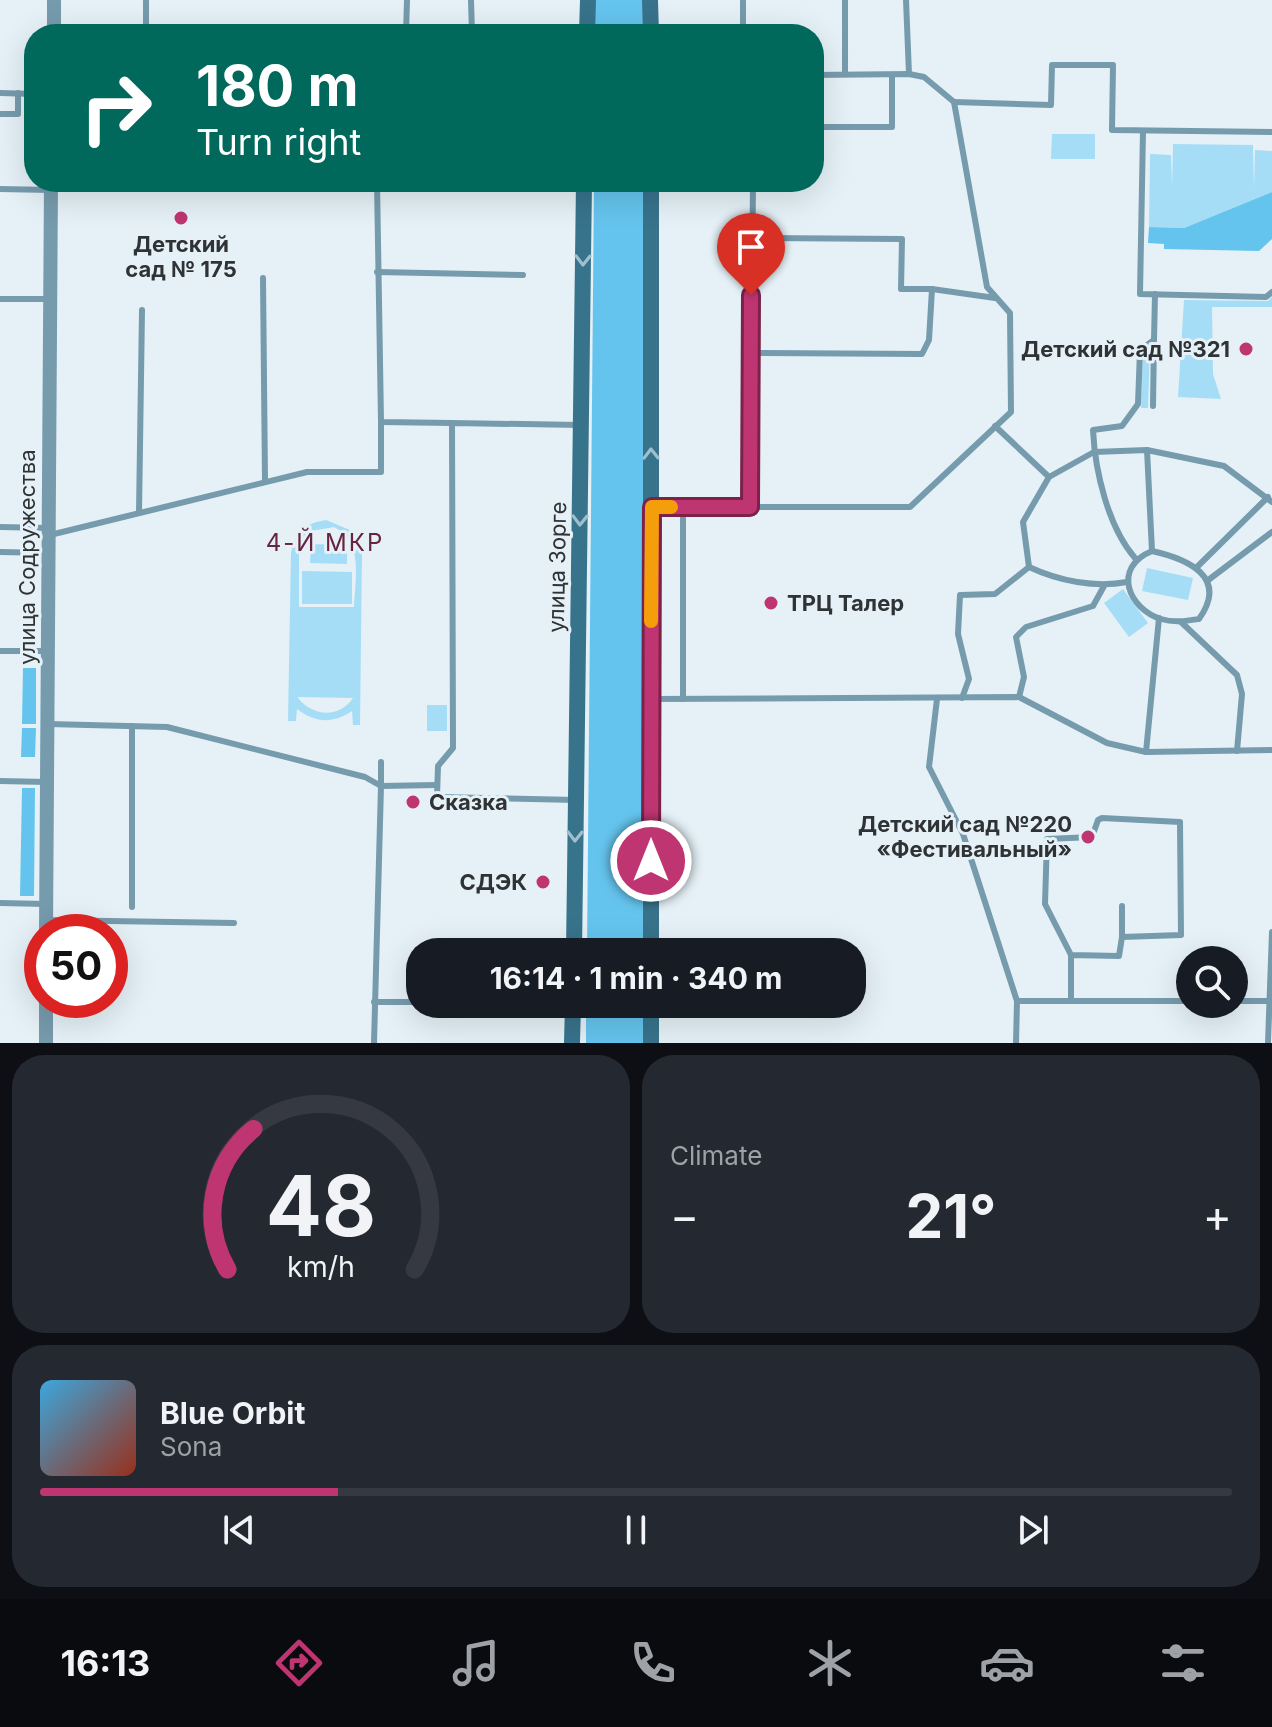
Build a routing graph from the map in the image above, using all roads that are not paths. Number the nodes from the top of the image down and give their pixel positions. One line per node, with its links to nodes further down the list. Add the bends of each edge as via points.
1 (54, 0): 10 (street)
2 (146, 0): 11 (lane)
3 (407, 0): 12 (lane)
4 (471, 0): 13 (lane)
5 (588, 0): 14 (main road)
6 (650, 0): 15 (main road)
7 (743, 0): 16 (lane)
8 (845, 0): 17 (lane)
9 (906, 0): 18 (lane)
10 (54, 24)
11 (146, 24)
12 (406, 24)
13 (472, 24)
14 (587, 24)
15 (651, 24)
16 (743, 24)
17 (845, 74): 19 (lane); 20 (lane)
18 (909, 74): 20 (lane); 24 (lane, via 924,77)
19 (824, 75)
20 (892, 75): 26 (lane, via 892,127)
21 (0, 93): 22 (lane)
22 (18, 93): 23 (lane); 25 (lane, via 18,114)
23 (24, 93)
24 (954, 102): 27 (lane, via 1051,105 1052,65 1113,65 1112,130); 43 (lane, via 987,287)
25 (0, 114)
26 (824, 127)
27 (1143, 131): 28 (lane); 42 (lane, via 1140,294)
28 (1272, 132)
29 (24, 188): 30 (lane)
30 (0, 189)
31 (51, 192): 45 (street, улица Содружества)
32 (377, 192): 37 (lane)
33 (584, 192): 52 (main road, улица Зорге, one-way to 52)
34 (651, 192): 59 (main road, one-way to 34)
35 (753, 192): 36 (lane)
36 (752, 238): 40 (lane, via 902,239 901,289); 48 (lane)
37 (377, 272): 38 (lane); 50 (lane)
38 (523, 275)
39 (263, 278): 57 (lane)
40 (932, 289): 43 (lane); 48 (lane, via 929,340 922,354)
41 (1272, 292): 42 (lane, via 1266,297)
42 (1155, 294): 47 (lane)
43 (997, 298): 53 (lane, via 1010,313 1011,412)
44 (0, 299): 45 (lane)
45 (51, 299): 64 (street, улица Содружества)
46 (142, 310): 62 (lane)
47 (1154, 340): 49 (lane); 55 (lane, via 1140,350 1138,404 1122,426 1093,430)
48 (751, 353): 61 (lane)
49 (1153, 406)
50 (381, 422): 51 (lane); 57 (lane, via 381,472 307,472)
51 (452, 423): 52 (lane); 92 (lane, via 453,748 439,763)
52 (581, 425): 94 (main road, улица Зорге, one-way to 94)
53 (995, 426): 56 (lane); 61 (lane, via 910,507)
54 (1147, 450): 55 (lane); 58 (lane, via 1224,466); 66 (lane)
55 (1094, 452): 56 (lane); 69 (lane, via 1120,541)
56 (1049, 477): 70 (lane, via 1023,522)
57 (265, 481): 62 (lane)
58 (1270, 500): 71 (lane)
59 (652, 507): 60 (lane); 81 (main road)
60 (683, 507): 61 (lane); 82 (lane)
61 (750, 507)
62 (139, 513): 64 (lane)
63 (0, 527): 64 (lane)
64 (49, 532): 68 (street, улица Содружества)
65 (1272, 532): 72 (lane)
66 (1152, 551): 69 (lane); 71 (lane)
67 (0, 552): 68 (lane)
68 (49, 553): 78 (street, улица Содружества)
69 (1135, 558): 73 (lane)
70 (1029, 567): 74 (lane); 80 (lane, via 995,594 960,595 958,634 969,679)
71 (1197, 567): 72 (lane)
72 (1207, 581): 76 (lane, via 1209,606 1199,619)
73 (1127, 582): 74 (lane); 75 (lane, via 1140,605)
74 (1104, 586): 79 (lane, via 1093,606 1026,627 1016,637 1024,677)
75 (1159, 618): 76 (lane); 88 (lane)
76 (1181, 622): 87 (lane, via 1237,675 1242,694)
77 (0, 651): 78 (lane)
78 (48, 651): 84 (street, улица Содружества)
79 (1019, 697): 80 (lane); 88 (lane, via 1107,743)
80 (962, 698): 83 (lane)
81 (651, 699): 82 (lane); 105 (main road)
82 (683, 699): 83 (lane)
83 (937, 699): 107 (lane, via 929,767 963,834)
84 (48, 724): 85 (lane); 91 (street, улица Содружества)
85 (132, 726): 93 (lane, via 167,727 365,777); 98 (lane)
86 (1272, 750): 87 (lane)
87 (1237, 751): 88 (lane)
88 (1146, 752)
89 (381, 762): 93 (lane)
90 (0, 781): 91 (lane)
91 (47, 782): 96 (street, улица Содружества)
92 (437, 785): 93 (lane); 94 (lane, via 437,797)
93 (381, 786): 112 (lane)
94 (576, 800): 104 (main road, улица Зорге, one-way to 104)
95 (0, 903): 96 (lane)
96 (46, 904): 99 (street, улица Содружества)
97 (1122, 906): 103 (lane)
98 (132, 907)
99 (46, 914)
100 (234, 923): 101 (lane)
101 (128, 925)
102 (1271, 936): 111 (lane)
103 (1122, 937): 106 (lane, via 1119,956); 106 (lane, via 1181,935 1180,822 1102,818 1092,837 1047,839 1045,904)
104 (574, 938)
105 (651, 938)
106 (1071, 955): 108 (lane)
107 (1017, 1001): 108 (lane); 121 (lane)
108 (1071, 1001): 109 (lane)
109 (1176, 1001)
110 (1248, 1001): 111 (lane)
111 (1270, 1001): 122 (lane)
112 (374, 1002): 113 (lane); 118 (lane)
113 (406, 1002)
114 (46, 1018): 117 (street)
115 (573, 1018): 119 (main road)
116 (651, 1018): 120 (main road)
117 (46, 1043)
118 (374, 1043)
119 (572, 1043)
120 (651, 1043)
121 (1016, 1043)
122 (1268, 1043)

